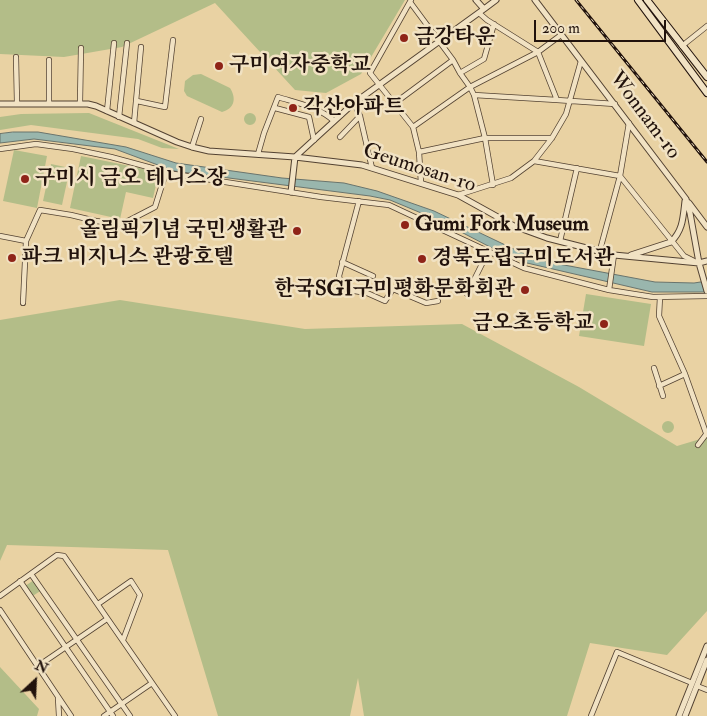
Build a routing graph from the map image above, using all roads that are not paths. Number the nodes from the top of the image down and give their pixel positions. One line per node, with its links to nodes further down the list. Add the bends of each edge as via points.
1 (476, 0): 7 (street)
2 (496, 0): 7 (street)
3 (535, 0): 11 (street, Wonnam-ro)
4 (638, 0): 28 (main road)
5 (648, 0): 16 (main road)
6 (410, 1): 13 (street); 26 (street, via 370,72)
7 (484, 9): 8 (street)
8 (479, 13): 9 (street); 13 (street)
9 (494, 24): 19 (street); 24 (street, via 484,60)
10 (707, 26): 16 (street)
11 (561, 35): 19 (street); 23 (street, Wonnam-ro)
12 (173, 40): 31 (street, via 165,107)
13 (438, 41): 22 (street); 26 (street)
14 (127, 42): 43 (street)
15 (114, 43): 41 (street)
16 (682, 46): 25 (main road)
17 (141, 47): 31 (street)
18 (81, 48): 38 (street)
19 (538, 52): 27 (street); 30 (street)
20 (16, 57): 34 (street)
21 (49, 60): 35 (street)
22 (453, 60): 24 (street); 37 (street)
23 (581, 61): 32 (street); 39 (street, Wonnam-ro)
24 (460, 73): 27 (street)
25 (707, 78)
26 (379, 84): 36 (street); 37 (street)
27 (470, 87): 29 (street); 48 (street)
28 (707, 93)
29 (474, 95): 30 (street); 50 (street)
30 (557, 100): 32 (street)
31 (138, 101): 47 (street)
32 (570, 101): 39 (street); 51 (street)
33 (1, 103): 34 (street, Geumosan-ro)
34 (17, 103): 35 (street, Geumosan-ro)
35 (50, 103): 38 (street, Geumosan-ro)
36 (354, 103): 42 (street); 45 (street)
37 (395, 103): 48 (street)
38 (80, 104): 41 (street, Geumosan-ro)
39 (615, 104): 46 (street, Wonnam-ro)
40 (275, 108): 45 (street, via 278,97 327,114); 52 (street, via 309,117); 56 (street)
41 (107, 111): 43 (street, Geumosan-ro)
42 (360, 116): 49 (street); 59 (street)
43 (118, 117): 47 (street, Geumosan-ro)
44 (201, 119): 53 (street)
45 (334, 121): 52 (street)
46 (629, 122): 62 (street); 67 (street, Wonnam-ro)
47 (134, 124): 53 (street, Geumosan-ro)
48 (413, 127): 55 (street)
49 (340, 138)
50 (485, 138): 51 (street); 55 (street); 64 (street)
51 (552, 138): 58 (street)
52 (314, 140): 57 (street)
53 (192, 147): 56 (street, Geumosan-ro)
54 (0, 149): 61 (street, via 36,144 73,149)
55 (419, 152): 63 (street)
56 (258, 154): 57 (street, Geumosan-ro)
57 (295, 157): 59 (street, Geumosan-ro); 65 (street)
58 (534, 160): 60 (street); 64 (street, via 510,178)
59 (372, 168): 63 (street, Geumosan-ro)
60 (577, 168): 62 (street); 72 (street)
61 (166, 172): 65 (street); 71 (street, via 155,207 126,222 96,221 40,210)
62 (620, 176): 73 (street); 74 (street)
63 (421, 183): 66 (street, Geumosan-ro)
64 (493, 185): 66 (street)
65 (291, 192): 68 (street)
66 (458, 195): 72 (street, Geumosan-ro, via 528,232)
67 (686, 198): 69 (street); 73 (street, via 682,225); 80 (street, Wonnam-ro)
68 (359, 201): 75 (street, via 389,205); 79 (street)
69 (707, 227)
70 (0, 236): 71 (street)
71 (26, 241): 88 (street)
72 (560, 241): 74 (street, Geumosan-ro)
73 (672, 241): 77 (street); 80 (street, via 684,256)
74 (600, 250): 76 (street, Geumosan-ro)
75 (488, 252): 82 (street, via 524,268); 84 (street)
76 (614, 255): 77 (street, Geumosan-ro); 82 (street)
77 (628, 256): 80 (street, Geumosan-ro)
78 (707, 261): 80 (street, Geumosan-ro)
79 (342, 262): 81 (street); 87 (street, via 339,276 342,289 367,293 385,301 393,289 426,303)
80 (699, 263): 83 (street, Wonnam-ro)
81 (373, 276)
82 (608, 290): 86 (street)
83 (707, 291)
84 (467, 294)
85 (707, 296): 86 (street)
86 (660, 297): 90 (street, via 659,316)
87 (438, 302)
88 (23, 303)
89 (654, 368): 91 (street)
90 (685, 374): 91 (street); 93 (street)
91 (660, 386): 92 (street)
92 (662, 396)
93 (706, 433): 94 (street)
94 (698, 445)
95 (31, 574): 96 (street); 98 (street, via 56,555 64,556); 101 (street)
96 (20, 581): 97 (street); 104 (street)
97 (0, 596)
98 (98, 604): 100 (street); 102 (street, via 131,581 140,595)
99 (0, 610): 106 (street)
100 (107, 619): 101 (street); 102 (street)
101 (77, 640): 104 (street); 111 (street)
102 (122, 640): 107 (street)
103 (707, 646): 108 (street)
104 (65, 648): 106 (street); 112 (street)
105 (707, 660): 108 (street)
106 (38, 666): 110 (street)
107 (152, 683): 111 (street); 117 (street)
108 (694, 684): 109 (street); 118 (street, via 618,652); 119 (street); 120 (street)
109 (707, 690)
110 (58, 697): 113 (street); 114 (street)
111 (121, 704): 112 (street); 116 (street)
112 (111, 714): 115 (street)
113 (59, 716)
114 (71, 716)
115 (104, 716)
116 (130, 716)
117 (175, 716)
118 (592, 716)
119 (679, 716)
120 (685, 716)

